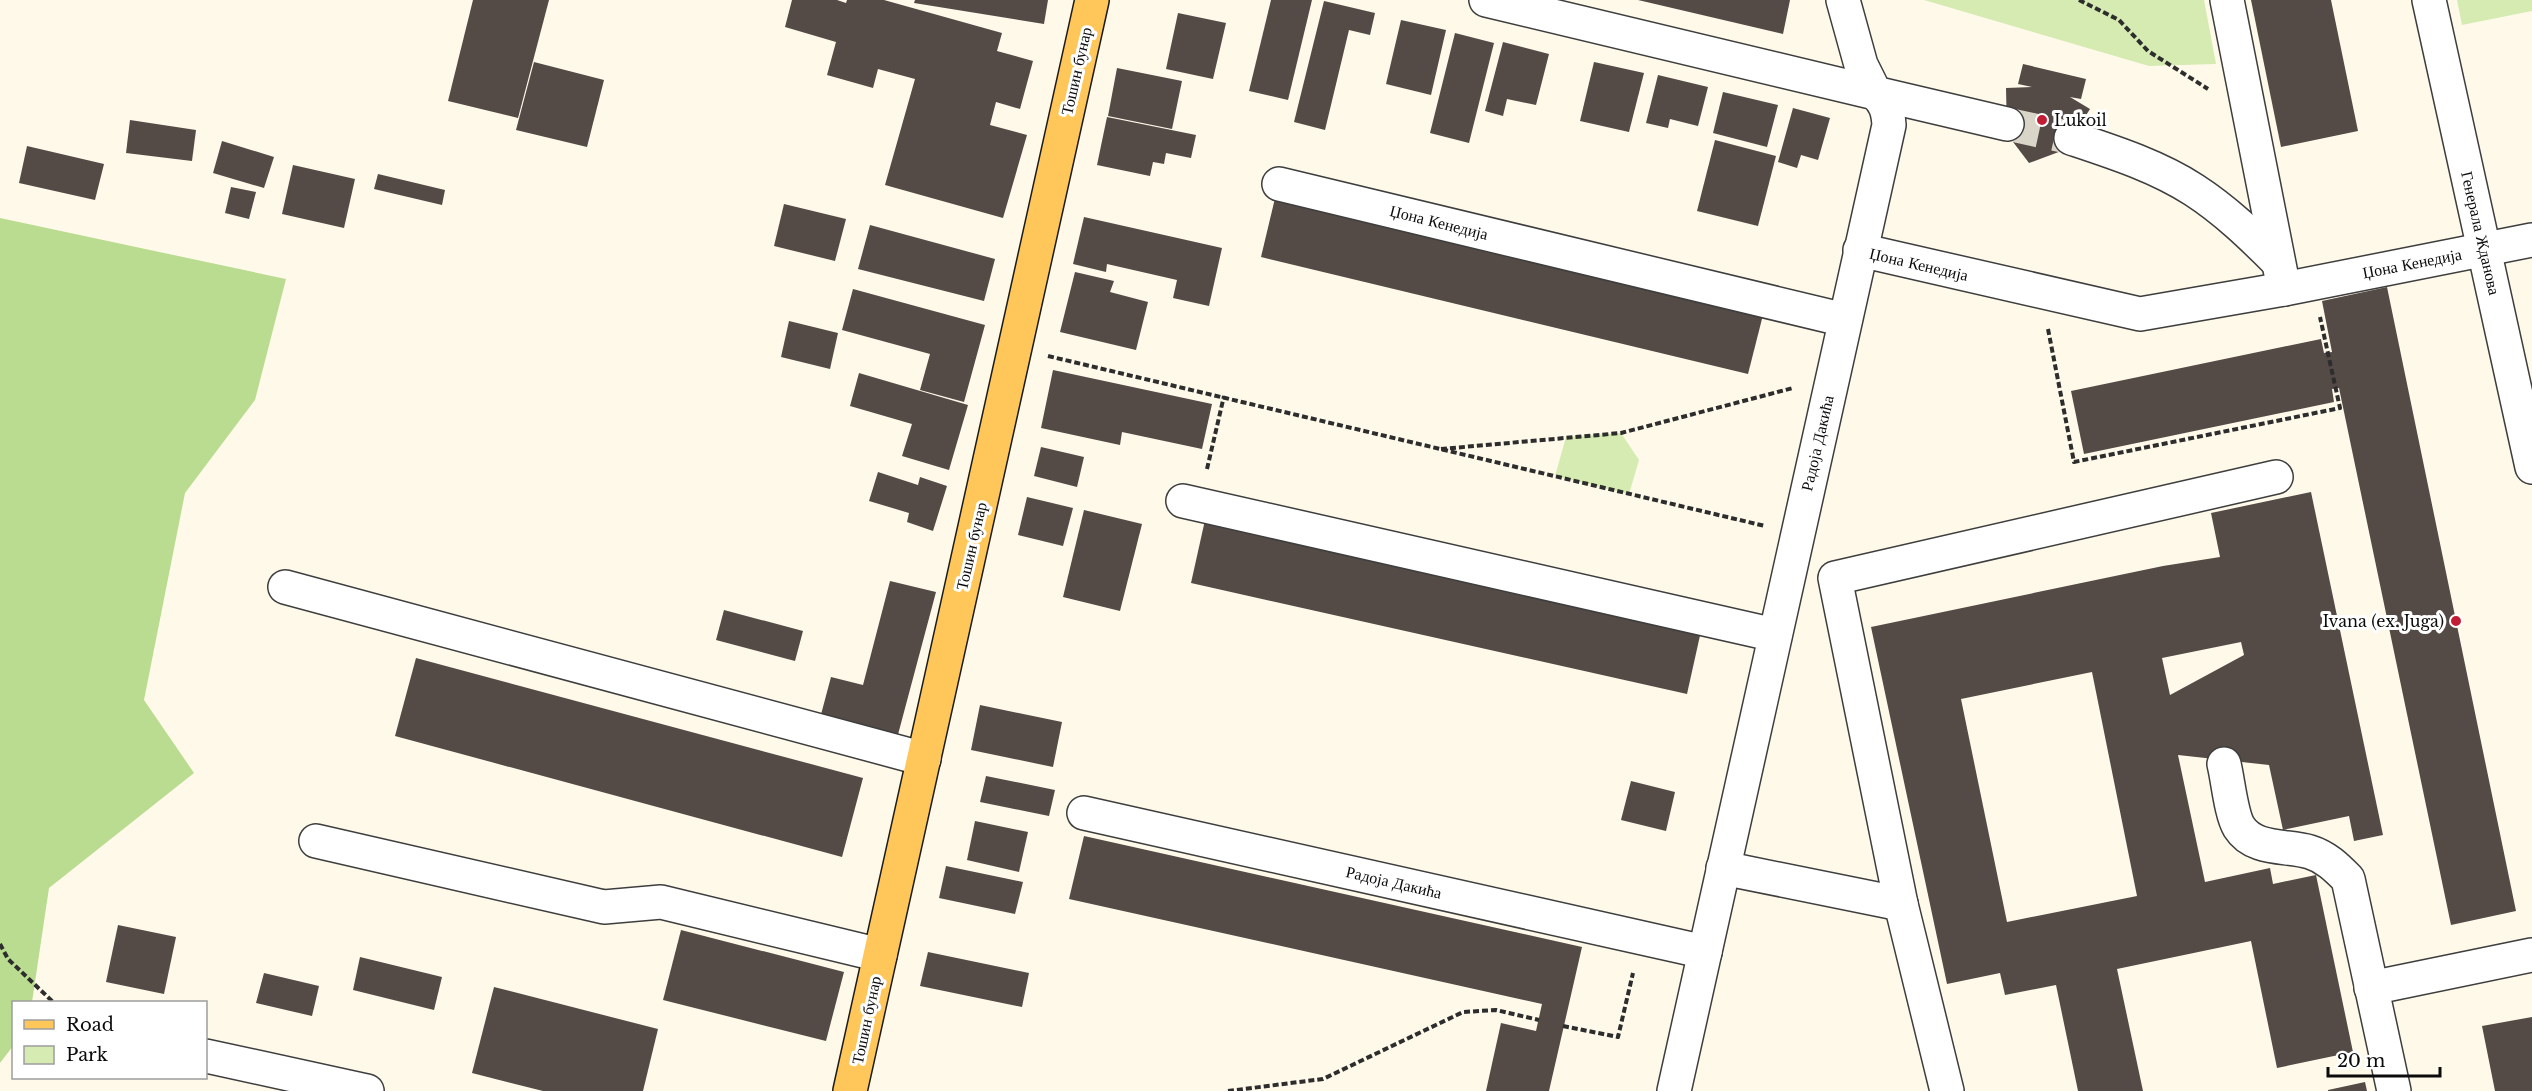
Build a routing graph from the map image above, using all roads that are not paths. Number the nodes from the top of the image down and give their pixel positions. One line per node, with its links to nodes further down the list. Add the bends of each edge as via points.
1 (1092, 0): 22 (main road, Тошин бунар)
2 (1486, 0): 6 (street)
3 (1843, 0): 6 (street, via 1861,65)
4 (2227, 0): 13 (street)
5 (2429, 0): 11 (street, Генерала Жданова)
6 (1875, 93): 7 (street); 12 (street, Џона Кенедија, via 1887,106 1889,125)
7 (2007, 124)
8 (2071, 138): 13 (street, via 2151,168 2193,189 2232,219)
9 (1279, 183): 14 (street, Џона Кенедија)
10 (2532, 240): 11 (street, Џона Кенедија)
11 (2485, 249): 13 (street, Џона Кенедија); 15 (street, Генерала Жданова)
12 (1860, 250): 13 (street, Џона Кенедија, via 2140,314); 14 (street, Радоја Дакића)
13 (2281, 276)
14 (1845, 320): 18 (street, Радоја Дакића)
15 (2532, 467)
16 (2276, 477): 19 (street)
17 (1191, 503): 21 (street)
18 (1788, 577): 19 (street); 21 (street, Радоја Дакића)
19 (1835, 578): 27 (street)
20 (285, 587): 22 (street)
21 (1775, 635): 26 (street, Радоја Дакића)
22 (924, 759): 30 (main road, Тошин бунар)
23 (2224, 764): 31 (street, via 2238,826 2246,836 2267,846 2310,852 2331,862 2348,879)
24 (1084, 813): 28 (street, Радоја Дакића)
25 (316, 841): 30 (street, via 604,907 662,902)
26 (1723, 868): 27 (street); 28 (street, Радоја Дакића)
27 (1901, 904): 36 (street)
28 (1705, 952): 35 (street, Радоја Дакића)
29 (2532, 955): 31 (street)
30 (880, 956): 34 (main road, Тошин бунар)
31 (2371, 988): 37 (street)
32 (207, 1056): 33 (street)
33 (367, 1091)
34 (850, 1091)
35 (1674, 1091)
36 (1947, 1091)
37 (2394, 1091)

